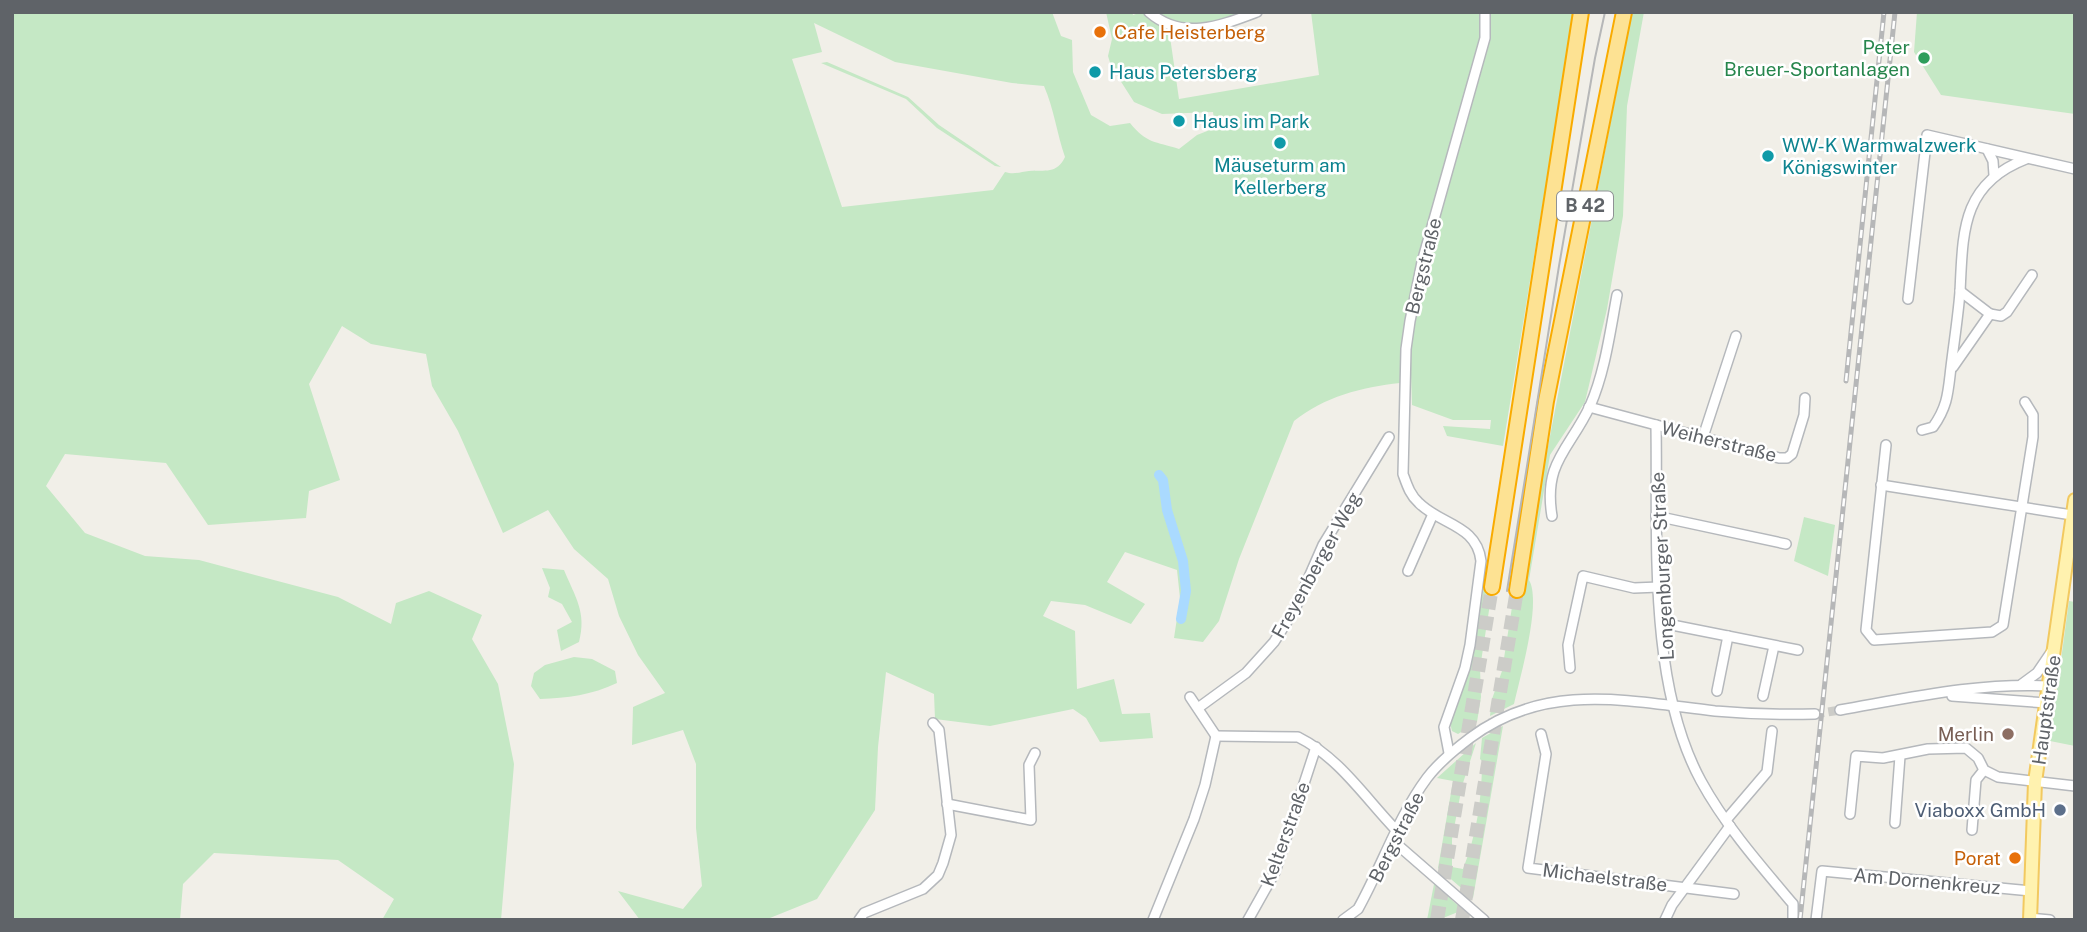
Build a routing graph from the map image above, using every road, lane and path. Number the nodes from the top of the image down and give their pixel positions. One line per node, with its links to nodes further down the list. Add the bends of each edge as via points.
1 (1149, 12): 2 (street, via 1172,27 1204,29)
2 (1257, 12)
3 (1485, 12): 28 (street, Bergstraße, via 1485,38 1422,262 1406,349 1403,474 1409,492)
4 (1581, 12): 34 (highway, B 42)
5 (1624, 12): 36 (highway, B 42, via 1549,387)
6 (1987, 149): 7 (street); 9 (street); 13 (street, via 1927,135)
7 (2026, 158): 8 (street); 9 (street)
8 (2075, 169)
9 (1994, 175): 11 (street, via 1977,197 1966,225)
10 (2032, 275): 14 (street, via 2007,312)
11 (1960, 291): 14 (street); 16 (street)
12 (1617, 295): 19 (street)
13 (1908, 299)
14 (1990, 314): 16 (street)
15 (1736, 336): 23 (street)
16 (1950, 371): 21 (street, via 1944,411 1933,427)
17 (1805, 398): 23 (street, Weiherstraße, via 1804,415 1787,458)
18 (2025, 402): 27 (street, via 2033,415 2033,436)
19 (1589, 407): 20 (street, Weiherstraße); 30 (street, via 1551,478)
20 (1656, 425): 23 (street, Weiherstraße); 31 (street, Longenburger Straße)
21 (1922, 430)
22 (1389, 437): 51 (street, Freyenberger Weg, via 1323,545 1295,609 1274,642 1246,673)
23 (1703, 438)
24 (1886, 445): 25 (street)
25 (1881, 485): 27 (street); 27 (street, via 1866,630 1874,640 1998,630 2003,625)
26 (2075, 500): 29 (main road, Hauptstraße)
27 (2021, 506): 29 (street)
28 (1433, 514): 33 (street); 60 (street, Bergstraße, via 1475,540 1481,561 1465,668 1444,727)
29 (2072, 515): 40 (main road, Hauptstraße)
30 (1552, 516)
31 (1656, 516): 32 (street); 35 (street, Longenburger Straße)
32 (1786, 544)
33 (1408, 571)
34 (1492, 587)
35 (1659, 587): 37 (street, Longenburger Straße); 42 (street, via 1634,588 1583,576 1568,645)
36 (1517, 590)
37 (1662, 623): 38 (street); 50 (street, Longenburger Straße)
38 (1728, 636): 39 (street); 45 (street)
39 (1774, 646): 41 (street); 47 (street)
40 (2055, 646): 43 (street, via 2037,673); 44 (main road, Hauptstraße)
41 (1798, 650)
42 (1570, 668)
43 (2020, 685): 44 (street); 46 (street)
44 (2049, 686): 49 (main road, Hauptstraße)
45 (1717, 691)
46 (1933, 695): 49 (street); 52 (street)
47 (1763, 696)
48 (1190, 697): 51 (street)
49 (2047, 703): 63 (main road, Hauptstraße)
50 (1674, 706): 53 (street, Bergstraße, via 1748,714); 60 (street, Bergstraße, via 1619,699 1545,703 1499,720); 67 (street, Longenburger Straße, via 1700,780)
51 (1198, 709): 57 (street)
52 (1840, 710)
53 (1815, 714)
54 (933, 723): 65 (street, via 939,730)
55 (1772, 732): 67 (street, via 1767,772)
56 (1541, 734): 71 (street, Michaelstraße, via 1546,754 1528,868)
57 (1216, 736): 58 (street, via 1298,737); 76 (street, via 1194,819)
58 (1316, 747): 70 (street, via 1361,790); 77 (street, Kelterstraße, via 1275,872)
59 (1035, 753): 65 (street, via 1029,765 1031,820)
60 (1449, 753): 70 (street, Bergstraße, via 1421,787)
61 (1900, 756): 62 (street, via 1928,749 1966,748); 66 (street, via 1856,756); 68 (street)
62 (1984, 770): 63 (street, via 2010,780); 69 (street, via 1976,780)
63 (2035, 782): 64 (street); 72 (main road, Hauptstraße)
64 (2075, 786)
65 (947, 804): 75 (street, via 951,835 938,875 923,890 864,912)
66 (1850, 814)
67 (1728, 823): 71 (street); 81 (street, Longenburger Straße, via 1793,904)
68 (1895, 823)
69 (1972, 830)
70 (1395, 836): 78 (street, Bergstraße, via 1358,909); 79 (street)
71 (1685, 887): 73 (street, Michaelstraße); 80 (street)
72 (2031, 891): 74 (main road, Hauptstraße); 82 (street, Am Dornenkreuz, via 1822,871)
73 (1734, 894)
74 (2030, 919): 83 (street)
75 (859, 920)
76 (1153, 920)
77 (1248, 920)
78 (1343, 920)
79 (1484, 920)
80 (1665, 920)
81 (1793, 920)
82 (1816, 920)
83 (2050, 920)

